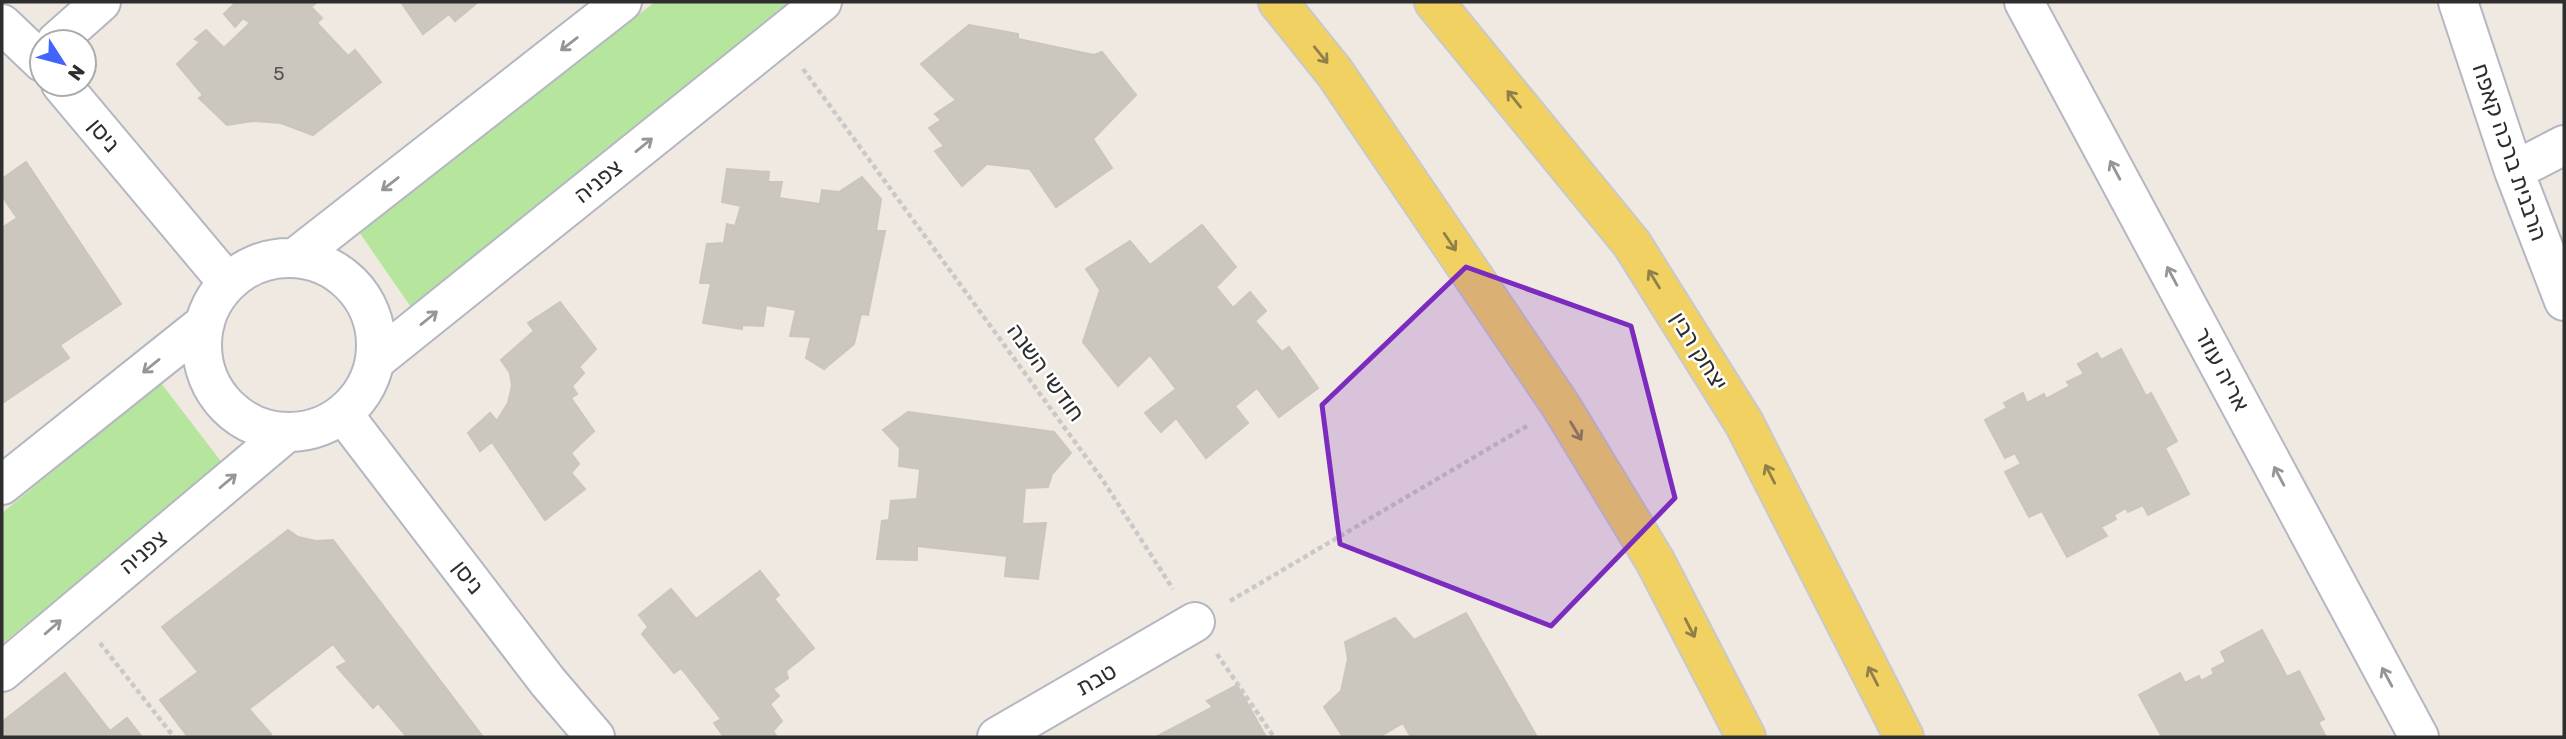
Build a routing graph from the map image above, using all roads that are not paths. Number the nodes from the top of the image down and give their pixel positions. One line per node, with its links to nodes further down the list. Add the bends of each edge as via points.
1 (101, 2): 9 (street)
2 (622, 2): 14 (street, one-way to 14)
3 (821, 2): 18 (street, צפניה, one-way to 3)
4 (1278, 2): 26 (main road, one-way to 26, via 1335,73 1561,405 1655,561)
5 (1434, 2): 27 (main road, יצחק רבין, one-way to 5, via 1744,423 1632,244)
6 (2024, 2): 28 (street, אריה עוזר, one-way to 6)
7 (2458, 2): 13 (street, הרבנית ברכה קאפח)
8 (2, 24): 10 (street, ניסן)
9 (77, 28)
10 (28, 44)
11 (79, 98): 15 (street, ניסן)
12 (2564, 145): 13 (street)
13 (2514, 171): 16 (street, הרבנית ברכה קאפח)
14 (296, 257): 15 (street, via 271,259 247,268); 18 (street, via 325,264 349,280 368,304 376,332)
15 (228, 283): 17 (street)
16 (2564, 301)
17 (205, 323): 20 (street, via 205,367 220,397 244,420); 21 (street, one-way to 21)
18 (376, 361): 19 (street, via 364,391)
19 (343, 414): 20 (street, via 306,431); 24 (street, ניסן, via 548,682)
20 (286, 433): 23 (street, צפניה, one-way to 20)
21 (2, 485)
22 (1195, 622): 25 (street, טבת)
23 (2, 671)
24 (596, 737)
25 (997, 737)
26 (1746, 737)
27 (1905, 737)
28 (2419, 737)

